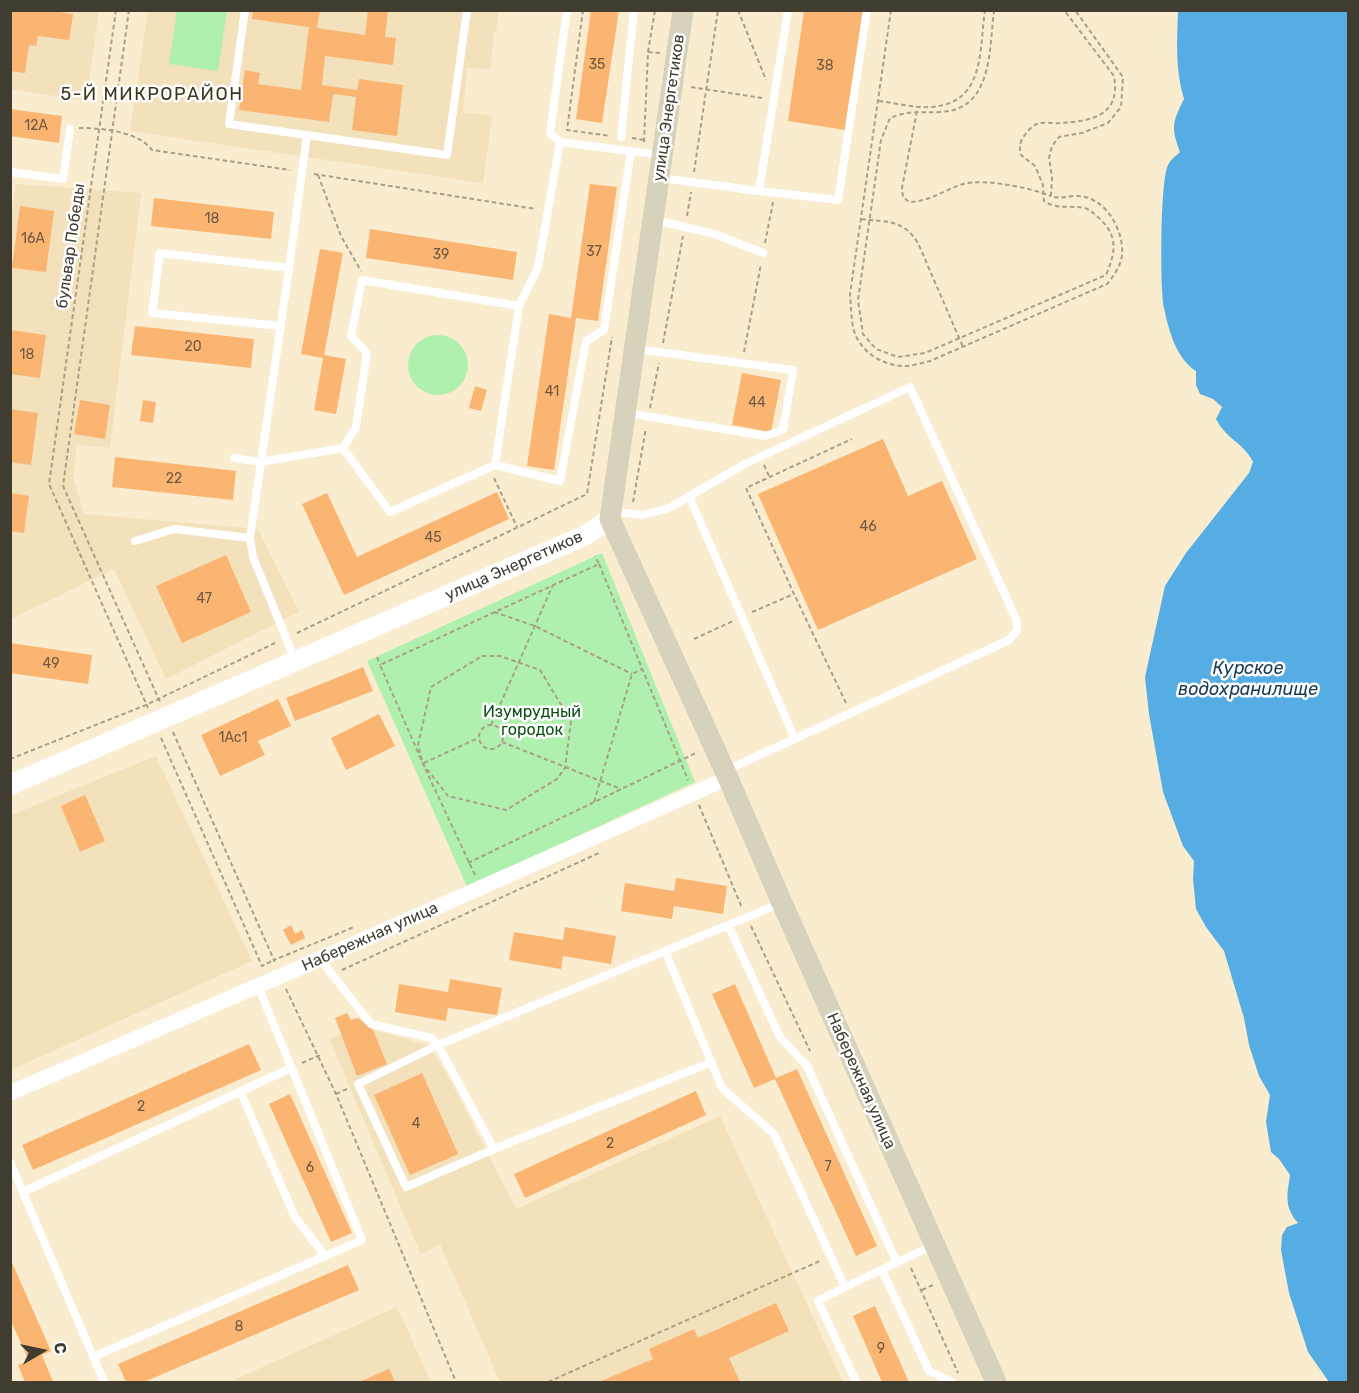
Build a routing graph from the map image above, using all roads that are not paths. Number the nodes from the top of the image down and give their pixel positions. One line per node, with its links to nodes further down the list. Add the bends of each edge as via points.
1 (245, 10): 9 (lane, via 229,124)
2 (467, 10): 9 (lane, via 447,155)
3 (567, 10): 11 (lane, via 550,132)
4 (634, 10): 10 (lane)
5 (683, 10): 13 (main road, улица Энергетиков)
6 (788, 10): 16 (lane)
7 (867, 10): 16 (lane, via 838,200)
8 (70, 129): 14 (lane, via 63,179)
9 (308, 135): 19 (lane)
10 (621, 137)
11 (560, 142): 12 (lane); 20 (lane, via 538,267)
12 (631, 151): 13 (lane); 27 (lane, via 604,330 586,341 560,481)
13 (652, 154): 15 (main road, улица Энергетиков)
14 (10, 172)
15 (659, 178): 16 (lane); 17 (main road, улица Энергетиков)
16 (759, 191)
17 (653, 219): 18 (lane, via 715,234); 22 (main road, улица Энергетиков)
18 (764, 253)
19 (289, 268): 21 (lane); 21 (lane, via 160,254 152,313)
20 (519, 306): 24 (lane, via 362,280 351,336 368,352 356,427); 27 (lane)
21 (280, 326): 26 (lane)
22 (635, 349): 23 (main road, улица Энергетиков); 23 (lane, via 793,370 783,430 765,436)
23 (625, 413): 29 (main road, улица Энергетиков)
24 (343, 448): 26 (lane); 27 (lane, via 390,512)
25 (234, 458): 26 (lane)
26 (260, 462): 30 (lane)
27 (492, 467)
28 (689, 496): 29 (lane, via 669,508 642,515); 33 (lane); 33 (lane, via 760,457 910,387 1017,621 1017,630 1009,640)
29 (618, 514): 32 (street, улица Энергетиков, via 586,535); 34 (main road, Набережная улица)
30 (250, 538): 31 (lane, via 174,529); 32 (lane, via 253,557)
31 (135, 541)
32 (296, 661): 35 (street, улица Энергетиков, via 155,715)
33 (795, 739): 34 (lane)
34 (727, 774): 36 (main road, Набережная улица); 39 (street, Набережная улица)
35 (10, 785)
36 (782, 903): 37 (lane); 49 (main road, Набережная улица)
37 (728, 925): 38 (lane); 51 (lane, via 780,1037 807,1066)
38 (665, 951): 41 (lane); 42 (lane)
39 (320, 960): 40 (street, Набережная улица); 41 (lane, via 371,1024 432,1038)
40 (258, 986): 43 (lane); 45 (street, Набережная улица)
41 (438, 1045): 46 (lane); 46 (lane, via 358,1084 406,1187)
42 (712, 1062): 46 (lane); 53 (lane, via 722,1088 774,1134)
43 (291, 1068): 44 (lane); 50 (lane, via 362,1240)
44 (240, 1091): 48 (lane); 50 (lane, via 295,1217)
45 (10, 1093)
46 (494, 1149)
47 (10, 1162): 48 (lane)
48 (23, 1192): 54 (lane)
49 (934, 1245): 51 (lane); 58 (main road, Набережная улица)
50 (325, 1256): 54 (lane)
51 (897, 1263): 52 (lane)
52 (882, 1270): 53 (lane); 57 (lane, via 929,1371)
53 (845, 1287): 56 (lane, via 818,1301)
54 (93, 1357): 55 (lane)
55 (104, 1383)
56 (856, 1383)
57 (952, 1383)
58 (996, 1383)

